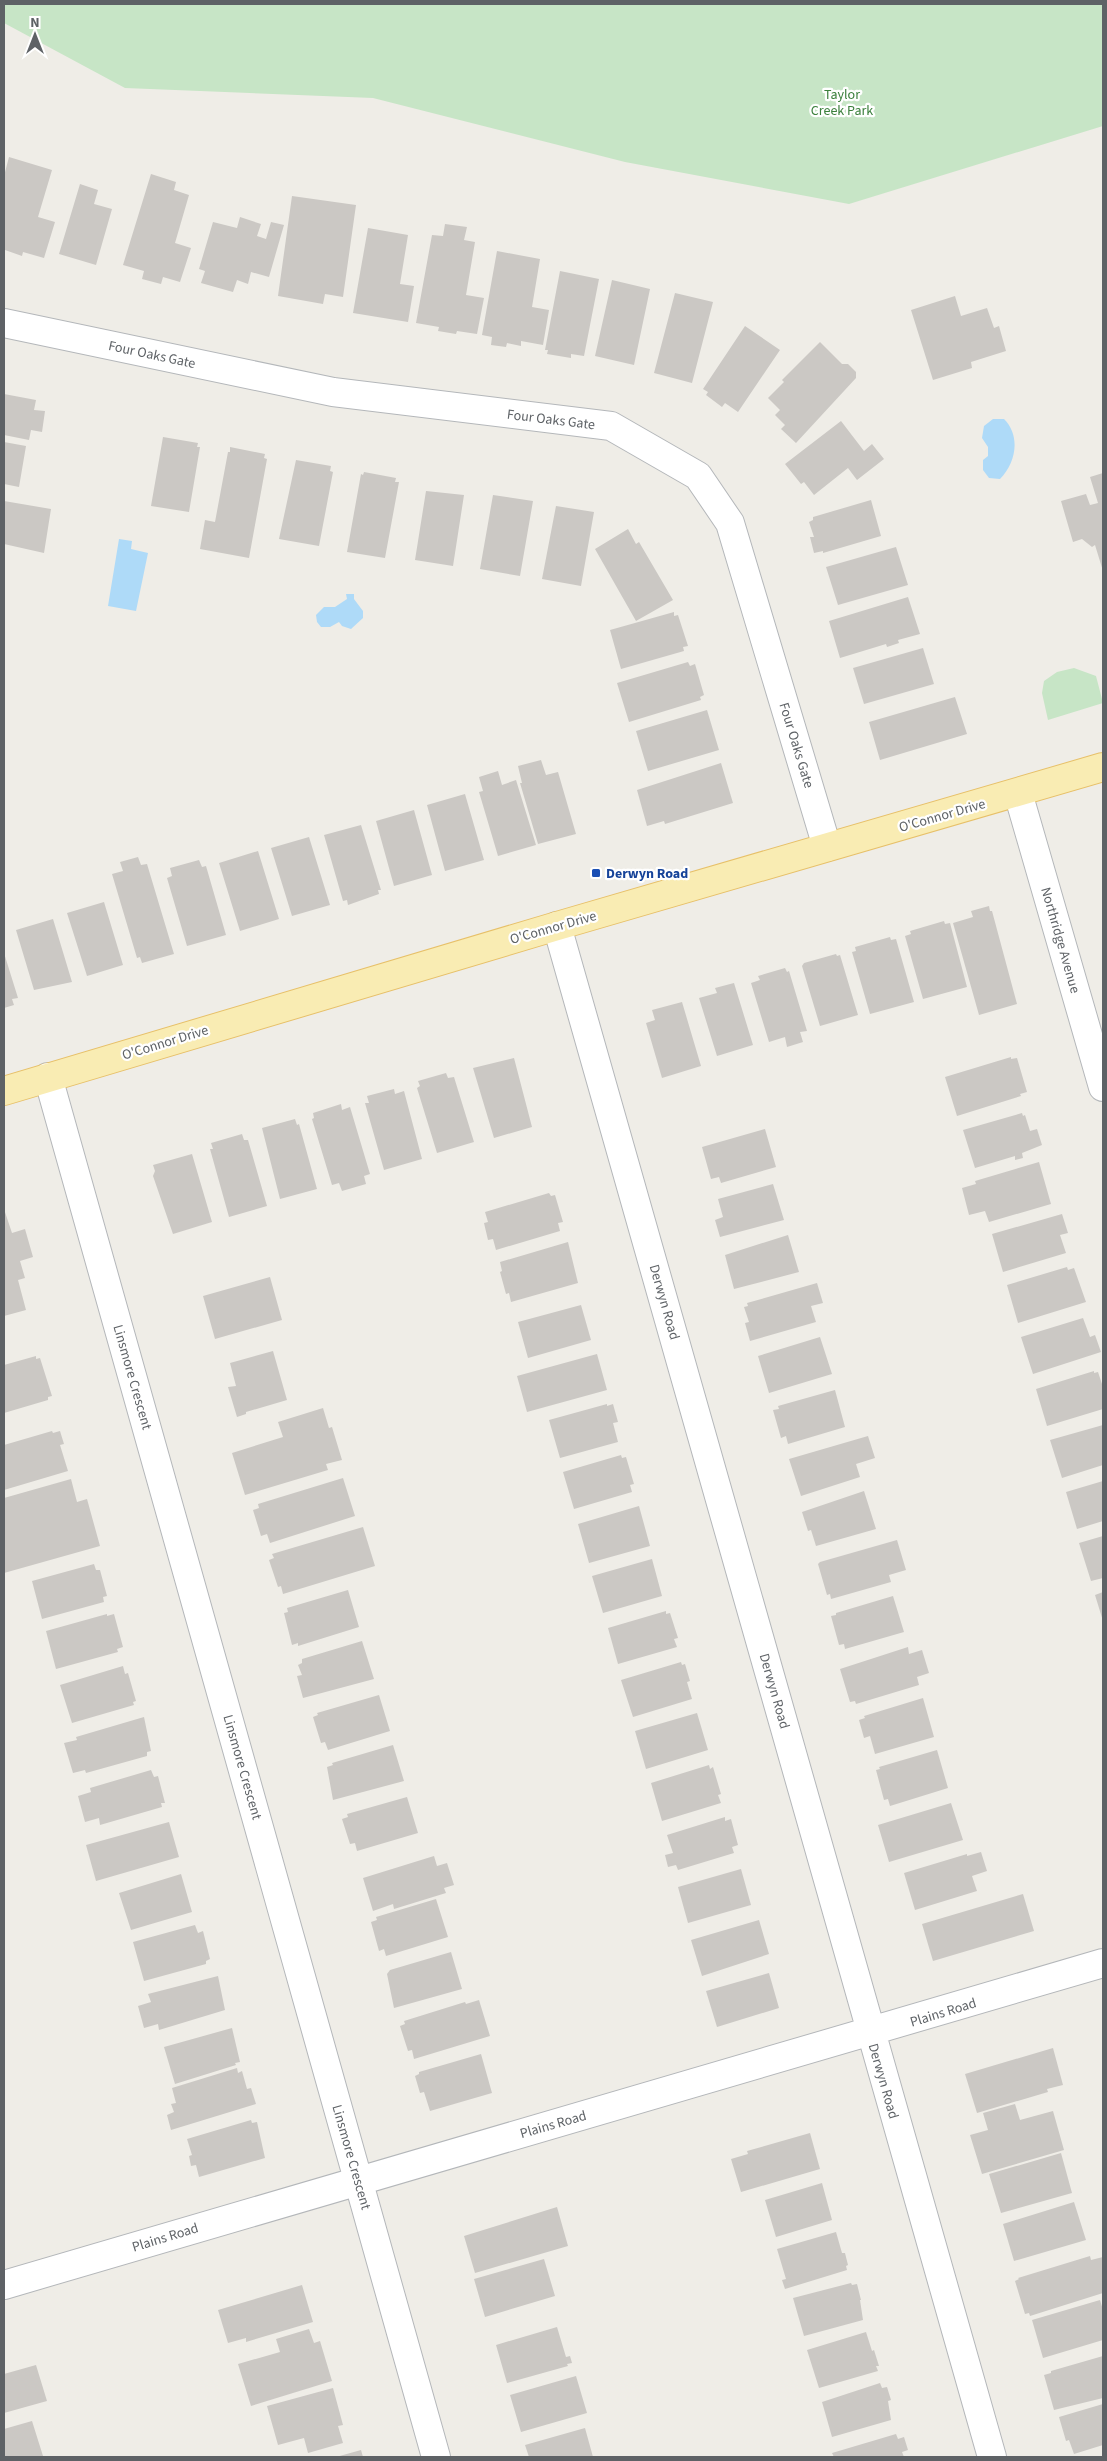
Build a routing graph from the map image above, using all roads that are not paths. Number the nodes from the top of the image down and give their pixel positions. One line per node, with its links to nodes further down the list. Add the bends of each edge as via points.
1 (4, 323): 4 (street, Four Oaks Gate, via 333,392 610,426 698,476 730,523)
2 (1103, 767): 3 (main road, O'Connor Drive)
3 (1018, 793): 4 (main road, O'Connor Drive); 7 (street, Northridge Avenue)
4 (827, 847): 5 (main road, O'Connor Drive)
5 (557, 926): 6 (main road, O'Connor Drive); 10 (street, Derwyn Road)
6 (48, 1077): 8 (main road, O'Connor Drive); 11 (street, Linsmore Crescent)
7 (1103, 1087)
8 (4, 1091)
9 (1103, 1963): 10 (street, Plains Road)
10 (871, 2032): 11 (street, Plains Road); 14 (street, Derwyn Road)
11 (358, 2180): 12 (street, Plains Road); 13 (street, Linsmore Crescent)
12 (4, 2285)
13 (436, 2457)
14 (992, 2457)

